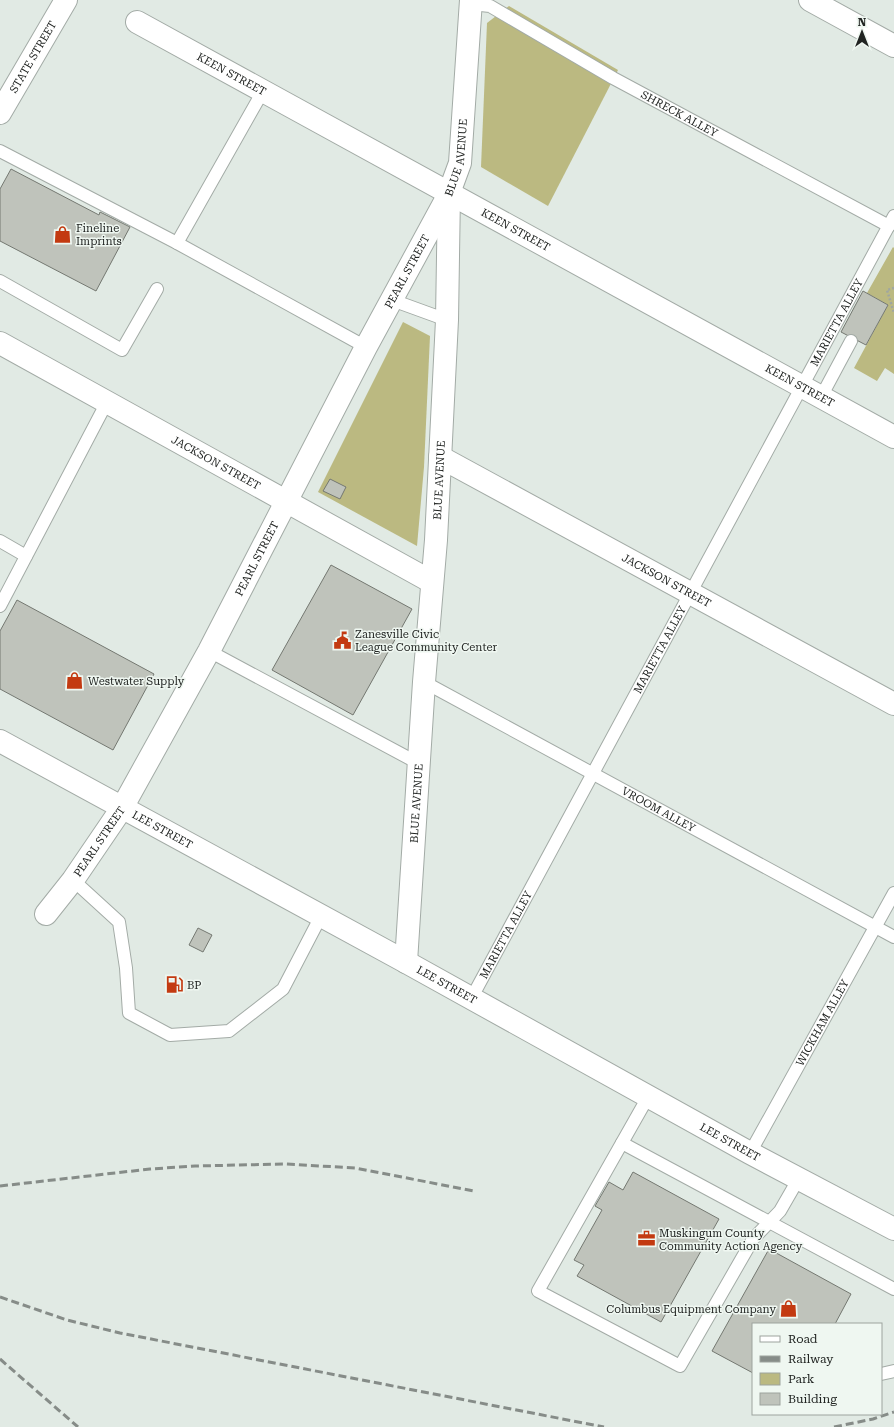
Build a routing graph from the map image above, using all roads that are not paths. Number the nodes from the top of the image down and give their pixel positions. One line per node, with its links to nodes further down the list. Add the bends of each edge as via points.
1 (66, 0): 7 (street, STATE STREET)
2 (810, 0): 5 (street)
3 (471, 2): 9 (street, BLUE AVENUE, via 460,163); 10 (lane, SHRECK ALLEY, via 490,6 613,78)
4 (137, 22): 6 (street, KEEN STREET)
5 (894, 46)
6 (263, 91): 9 (street, KEEN STREET); 11 (lane)
7 (0, 113)
8 (0, 151): 11 (lane)
9 (450, 193): 14 (street, PEARL STREET); 15 (street, BLUE AVENUE); 19 (street, KEEN STREET)
10 (891, 221): 19 (lane, MARIETTA ALLEY)
11 (176, 243): 18 (lane)
12 (0, 282): 13 (lane, via 122,350)
13 (157, 289)
14 (392, 300): 15 (lane); 18 (street, PEARL STREET)
15 (447, 320): 23 (street, BLUE AVENUE)
16 (851, 341): 20 (lane)
17 (0, 343): 21 (street, JACKSON STREET)
18 (366, 347): 24 (street, PEARL STREET)
19 (802, 387): 20 (street, KEEN STREET); 28 (lane, MARIETTA ALLEY)
20 (821, 397): 22 (street, KEEN STREET)
21 (107, 402): 24 (street, JACKSON STREET); 26 (lane)
22 (894, 437)
23 (440, 457): 27 (street, BLUE AVENUE); 28 (street, JACKSON STREET)
24 (287, 501): 27 (street, JACKSON STREET); 30 (street, PEARL STREET)
25 (0, 541): 26 (lane)
26 (26, 556): 29 (lane)
27 (432, 582): 31 (street, BLUE AVENUE)
28 (690, 594): 32 (street, JACKSON STREET); 35 (lane, MARIETTA ALLEY)
29 (0, 606)
30 (209, 651): 34 (lane); 36 (street, PEARL STREET)
31 (424, 682): 34 (street, BLUE AVENUE); 35 (lane, VROOM ALLEY)
32 (894, 704)
33 (0, 742): 36 (street, LEE STREET)
34 (418, 763): 43 (street, BLUE AVENUE)
35 (593, 774): 41 (lane, VROOM ALLEY); 44 (lane, MARIETTA ALLEY)
36 (122, 808): 37 (street, PEARL STREET); 40 (street, LEE STREET)
37 (73, 880): 39 (street, PEARL STREET); 40 (lane, via 119,922 129,1013 170,1035 229,1031 283,989)
38 (894, 893): 41 (lane, WICKHAM ALLEY)
39 (46, 914)
40 (321, 916): 43 (street, LEE STREET)
41 (875, 927): 42 (lane, VROOM ALLEY); 47 (lane, WICKHAM ALLEY)
42 (894, 937)
43 (406, 962): 44 (street, LEE STREET)
44 (471, 999): 45 (street, LEE STREET)
45 (648, 1097): 46 (lane); 47 (street, LEE STREET)
46 (622, 1143): 49 (lane); 49 (lane, via 538,1291 680,1366 753,1239)
47 (750, 1153): 48 (street, LEE STREET)
48 (799, 1178): 49 (lane, via 780,1211); 50 (street, LEE STREET)
49 (769, 1222): 51 (lane)
50 (894, 1229)
51 (894, 1289)
52 (894, 1371): 53 (lane)
53 (882, 1374)

